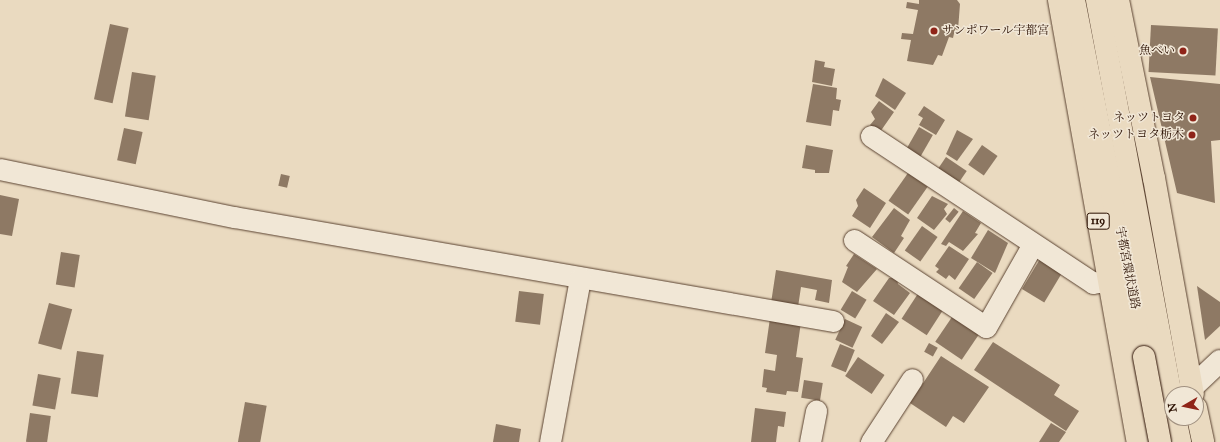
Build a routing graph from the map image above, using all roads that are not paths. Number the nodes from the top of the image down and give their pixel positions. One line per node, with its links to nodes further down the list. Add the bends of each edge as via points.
1 (1059, 0): 10 (highway, 119)
2 (1074, 0): 12 (highway, 宇都宮環状道路 / 119)
3 (1097, 0): 12 (highway, 宇都宮環状道路 / 119)
4 (1118, 0): 16 (highway, via 1154,178)
5 (871, 136): 8 (street)
6 (0, 169): 9 (street, via 234,217)
7 (854, 240): 8 (street, via 986,327)
8 (1033, 244): 10 (street, via 1092,283)
9 (580, 278): 11 (street); 22 (street)
10 (1109, 280): 25 (highway, 119)
11 (833, 321)
12 (1153, 356): 15 (highway, 宇都宮環状道路 / 119); 27 (highway, 宇都宮環状道路 / 119, bridge)
13 (1220, 361): 17 (street)
14 (912, 379): 24 (street)
15 (1166, 386)
16 (1189, 386)
17 (1196, 386)
18 (816, 411): 23 (street)
19 (1164, 417): 26 (street)
20 (1177, 426): 28 (highway)
21 (1200, 426): 29 (highway)
22 (550, 442)
23 (810, 442)
24 (870, 442)
25 (1138, 442)
26 (1142, 442)
27 (1160, 442)
28 (1180, 442)
29 (1203, 442)

